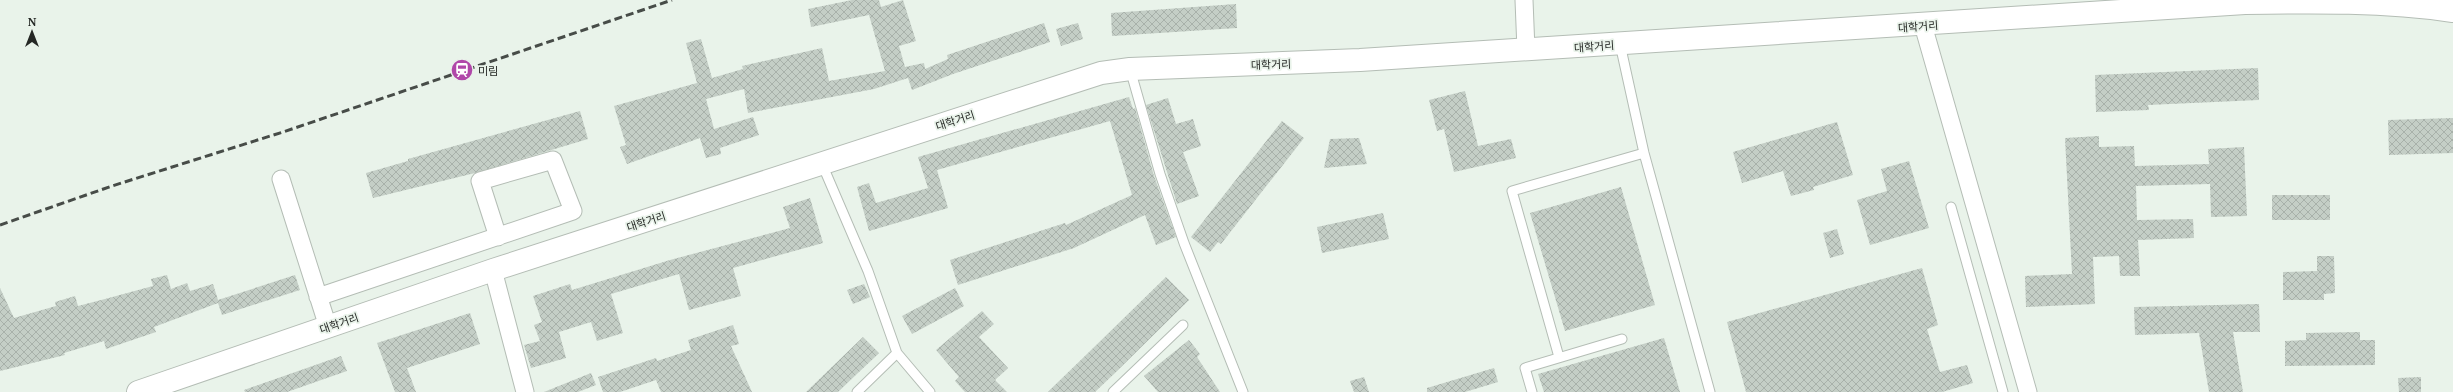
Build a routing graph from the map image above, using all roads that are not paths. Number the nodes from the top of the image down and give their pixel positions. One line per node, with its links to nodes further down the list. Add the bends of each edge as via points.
1 (1524, 0): 6 (street)
2 (2346, 1): 3 (main road, 대학거리); 4 (main road, 대학거리, via 2245,3)
3 (2453, 11)
4 (1923, 25): 5 (main road, 대학거리); 29 (street)
5 (1620, 44): 6 (main road, 대학거리); 8 (lane)
6 (1526, 50): 7 (main road, 대학거리, via 1332,62)
7 (1130, 69): 9 (main road, 대학거리, via 1101,73 1058,86); 25 (lane, via 1162,181)
8 (1644, 152): 19 (lane, via 1512,191); 27 (lane)
9 (822, 164): 13 (main road, 대학거리); 18 (lane, via 868,271)
10 (281, 179): 14 (street)
11 (1951, 207): 28 (lane)
12 (498, 237): 12 (street, via 573,211 553,160 480,181); 14 (street)
13 (493, 270): 16 (main road, 대학거리); 21 (street)
14 (318, 297): 16 (street)
15 (1183, 325): 24 (lane)
16 (328, 327): 20 (main road, 대학거리)
17 (1622, 339): 19 (lane)
18 (898, 353): 22 (lane); 23 (lane)
19 (1559, 357): 26 (lane, via 1525,368)
20 (138, 392)
21 (525, 392)
22 (857, 392)
23 (930, 392)
24 (1113, 392)
25 (1243, 392)
26 (1532, 392)
27 (1710, 392)
28 (2003, 392)
29 (2028, 392)

